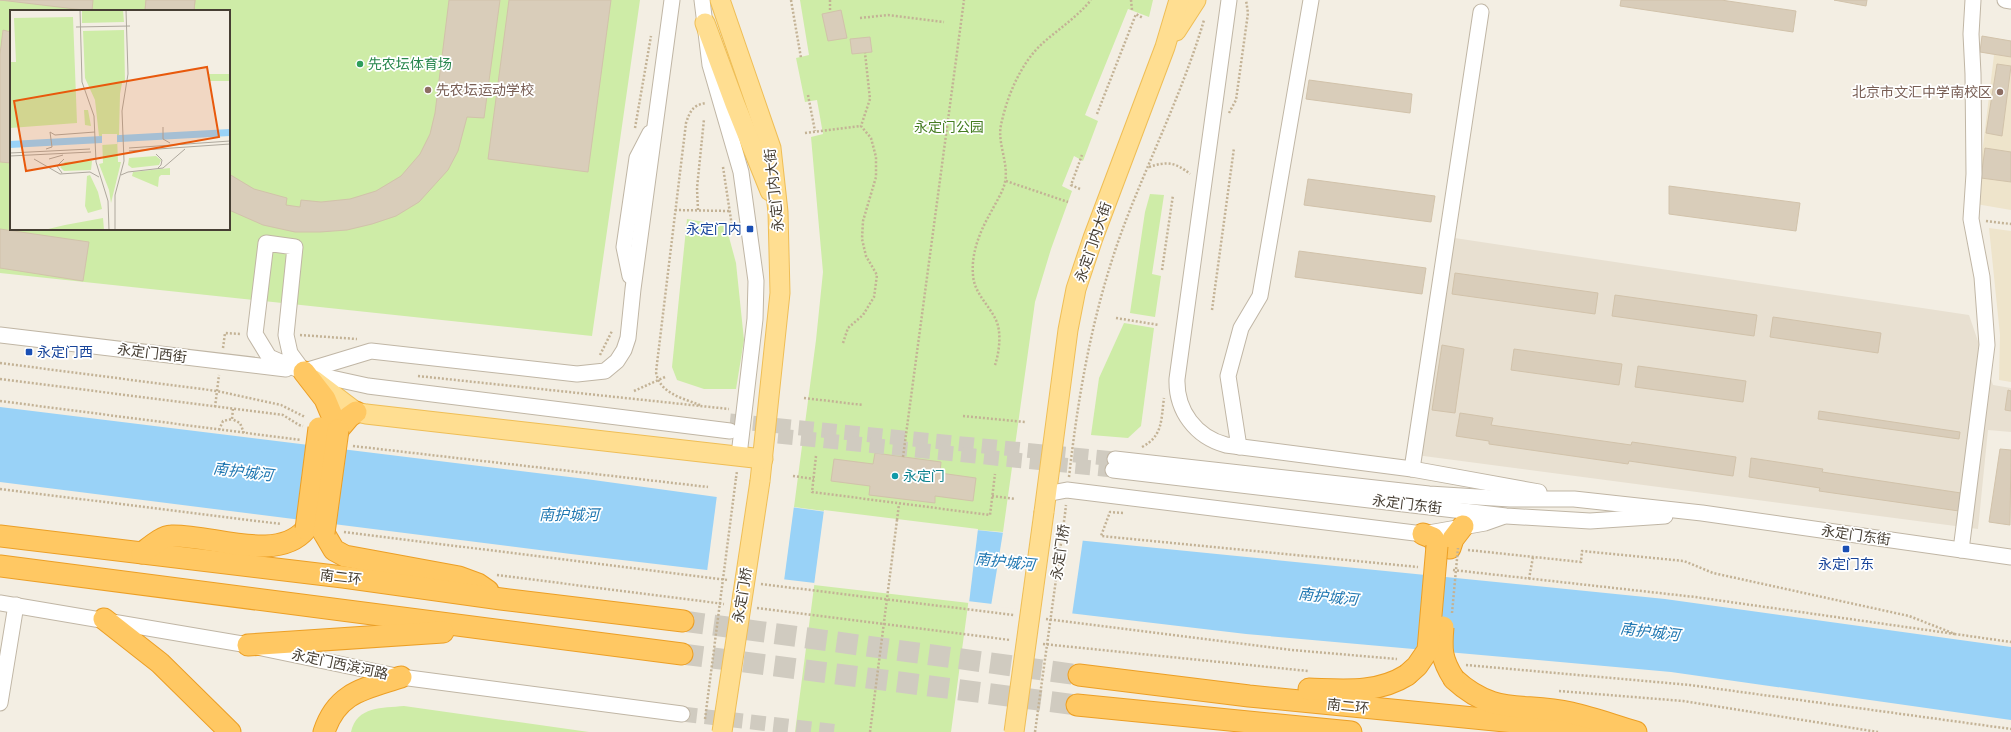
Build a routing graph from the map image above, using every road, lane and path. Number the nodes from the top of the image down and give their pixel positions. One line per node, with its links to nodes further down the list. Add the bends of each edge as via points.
1 (672, 0): 61 (street, via 628,338 617,361 605,371 577,374 371,351)
2 (702, 0): 23 (street)
3 (720, 0): 46 (main road, 永定门内大街, via 771,148)
4 (791, 0): 27 (path)
5 (830, 0): 18 (path)
6 (964, 0): 82 (path)
7 (1091, 0): 39 (path, via 1077,16 1043,43 1026,63 1017,79 1000,126)
8 (1131, 0): 17 (path)
9 (1179, 0): 25 (main road, 永定门内大街)
10 (1229, 0): 79 (street, via 1177,387 1182,408 1196,429 1213,440)
11 (1246, 0): 32 (path, via 1248,13 1236,100)
12 (1311, 0): 79 (street, via 1260,296 1242,328 1228,376)
13 (1973, 0): 47 (street, via 1971,34 1974,174)
14 (2005, 0): 15 (street)
15 (2011, 1)
16 (1201, 8): 25 (main road); 90 (path, via 1148,167 1108,273 1082,373)
17 (1132, 10)
18 (830, 12)
19 (1481, 12): 84 (street)
20 (860, 18): 22 (path, via 888,15)
21 (1143, 18): 30 (path, via 1136,14)
22 (944, 22)
23 (704, 23): 29 (street, via 710,65); 46 (main road)
24 (651, 31): 35 (path)
25 (1165, 46): 94 (main road, 永定门内大街, via 1076,289 1068,330)
26 (865, 53): 33 (path, via 870,99)
27 (801, 58)
28 (808, 95): 34 (path)
29 (720, 101): 43 (path, via 697,105 690,111 686,123); 80 (street, via 741,172 756,281 755,319)
30 (1097, 114)
31 (704, 119): 44 (path, via 697,188)
32 (1226, 120)
33 (861, 126): 34 (path); 57 (path, via 870,138 876,157 876,177 863,221 862,239 866,256 877,275 874,296 863,315 848,328)
34 (815, 131): 36 (path)
35 (634, 133)
36 (804, 133)
37 (1234, 148): 50 (path)
38 (1082, 155): 40 (path, via 1071,185)
39 (1006, 181): 42 (path); 60 (path, via 980,232 972,276 979,294 996,321 999,333)
40 (1080, 189)
41 (1173, 195): 49 (path)
42 (1068, 202)
43 (676, 210): 44 (path); 65 (path)
44 (698, 210): 45 (path)
45 (729, 211)
46 (778, 212): 83 (main road, 永定门内大街, via 780,293)
47 (1971, 219): 48 (path); 105 (street, via 1982,277 1987,345)
48 (2011, 224)
49 (1162, 270)
50 (1212, 310)
51 (1116, 318): 52 (path)
52 (1159, 325)
53 (613, 326): 58 (path, via 612,334)
54 (0, 335): 61 (street, 永定门西街)
55 (322, 336): 56 (path)
56 (358, 339)
57 (843, 343)
58 (598, 358)
59 (0, 363): 76 (path, via 217,391 281,405)
60 (995, 365)
61 (304, 372): 61 (street, via 269,357 255,334 266,243 295,247 286,335 290,353); 71 (main road); 74 (street, via 368,386); 76 (highway, via 325,399)
62 (416, 375): 69 (path)
63 (665, 377): 65 (path)
64 (0, 379): 70 (path)
65 (657, 381): 66 (path); 69 (path, via 672,395)
66 (634, 390)
67 (804, 398): 68 (path)
68 (863, 404)
69 (704, 406): 74 (path)
70 (233, 409): 73 (path); 76 (path, via 283,415 299,425)
71 (356, 412): 76 (highway); 80 (main road)
72 (963, 416): 75 (path)
73 (232, 420): 77 (path, via 223,421); 78 (path, via 240,423)
74 (731, 420)
75 (1025, 422)
76 (329, 429): 102 (highway, bridge)
77 (219, 430)
78 (244, 433)
79 (1239, 447): 84 (street)
80 (739, 455): 83 (main road)
81 (816, 456): 88 (path)
82 (903, 457)
83 (763, 459): 150 (main road, 永定门桥, bridge)
84 (1412, 470): 92 (street)
85 (995, 474): 91 (path)
86 (793, 476): 88 (path)
87 (736, 478): 145 (path, 永定门桥, bridge)
88 (814, 479): 95 (path, via 812,492)
89 (0, 489): 100 (path)
90 (1067, 490): 94 (street); 104 (street)
91 (992, 496): 93 (path); 95 (path, via 990,515)
92 (1574, 498): 96 (street, 永定门东街); 99 (street, 永定门东街, via 1510,499 1429,494 1114,464)
93 (1015, 499)
94 (1045, 503): 152 (main road, 永定门桥, bridge)
95 (899, 504): 117 (path, bridge)
96 (1702, 513): 99 (street, 永定门东街, via 1590,521); 105 (street, 永定门东街)
97 (1065, 514): 153 (path, 永定门桥, bridge)
98 (1126, 514): 110 (path, via 1110,512 1101,536)
99 (1506, 516): 101 (street, via 1484,524)
100 (285, 525)
101 (1463, 526): 104 (street); 104 (highway, via 1453,539)
102 (324, 531): 106 (highway, via 272,547 169,536); 114 (path); 116 (highway, via 334,550 345,556 459,577 478,584)
103 (0, 536): 106 (highway, 南二环)
104 (1442, 544): 107 (path); 125 (path, bridge); 135 (highway, bridge, via 1428,650 1418,666); 137 (highway, bridge, via 1441,651 1446,668)
105 (1961, 550): 108 (street, 永定门东街)
106 (142, 553): 116 (highway, 南二环)
107 (1533, 557): 113 (path); 129 (path, via 1581,562 1582,551 1684,561 1713,573 1909,616)
108 (2011, 557)
109 (0, 566): 128 (highway)
110 (1424, 567)
111 (1447, 570): 113 (path)
112 (493, 574): 119 (path)
113 (1529, 579): 129 (path, via 1695,597)
114 (736, 581)
115 (760, 584): 117 (path)
116 (501, 599): 126 (highway, 南二环)
117 (886, 599): 122 (path); 127 (path, bridge)
118 (0, 603): 120 (street, 永定门西滨河路)
119 (726, 604)
120 (16, 605): 123 (street, 永定门西滨河路); 142 (street)
121 (750, 607): 127 (path)
122 (1019, 616)
123 (104, 619): 133 (street, 永定门西滨河路); 148 (highway, via 160,663)
124 (1042, 619): 135 (path, via 1292,650)
125 (1452, 619)
126 (683, 621)
127 (883, 625): 130 (path); 151 (path, bridge)
128 (492, 629): 133 (highway); 134 (highway)
129 (1955, 634): 131 (path)
130 (1014, 641)
131 (2011, 642)
132 (1037, 643): 136 (path)
133 (248, 645): 139 (street, 永定门西滨河路)
134 (682, 654)
135 (1405, 667): 141 (highway, via 1394,683 1373,689 1302,688)
136 (1309, 671)
137 (1457, 672): 146 (path, via 1690,685); 155 (highway, via 1466,690 1490,703 1570,713)
138 (1079, 675): 141 (highway, 南二环)
139 (401, 677): 144 (street, 永定门西滨河路); 149 (highway, via 359,691 341,701 329,717)
140 (1557, 691): 156 (path, via 1683,701)
141 (1249, 696): 154 (highway, 南二环)
142 (0, 704)
143 (1078, 705): 147 (highway, 南二环)
144 (682, 714)
145 (705, 724)
146 (2011, 729)
147 (1343, 731)
148 (230, 732)
149 (324, 732)
150 (722, 732)
151 (870, 732)
152 (1014, 732)
153 (1035, 732)
154 (1617, 732)
155 (1636, 732)
156 (1878, 732)

